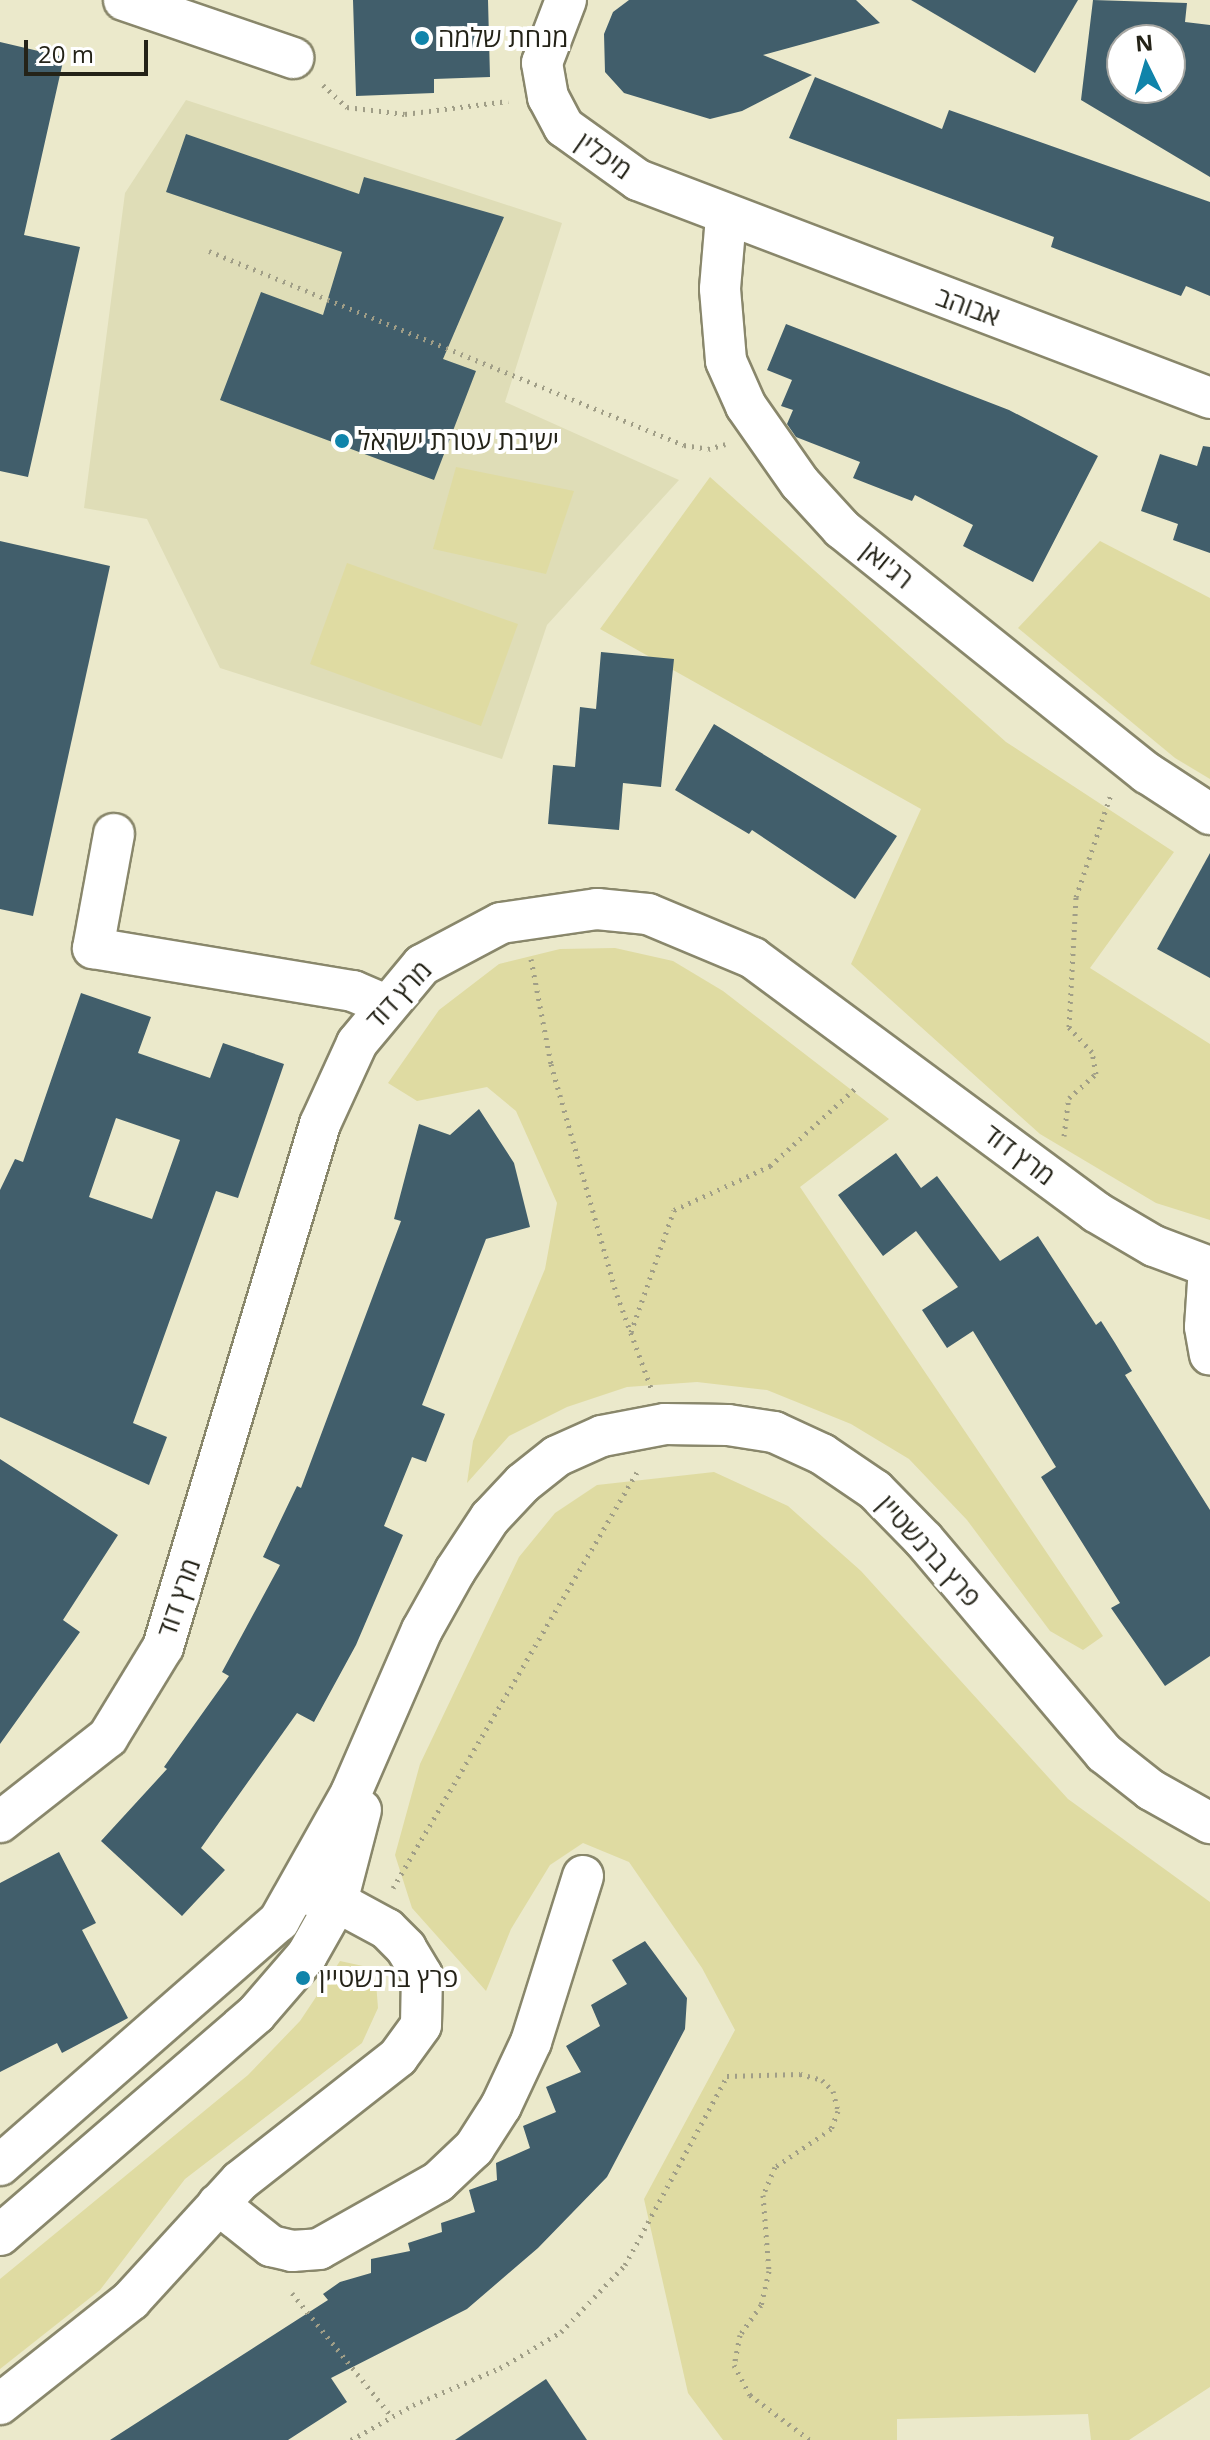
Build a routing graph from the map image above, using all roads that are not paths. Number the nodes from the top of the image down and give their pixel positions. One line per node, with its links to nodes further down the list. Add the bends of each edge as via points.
1 (124, 0): 3 (street)
2 (566, 0): 4 (street, מיכלין, via 542,63 548,97 564,127 638,180)
3 (293, 58)
4 (726, 217): 5 (street, אבוהב); 6 (street, רג'ואן, via 720,323 726,361 758,424 842,529 1124,755)
5 (1210, 398)
6 (1210, 814)
7 (114, 834): 8 (street, via 93,948 353,991)
8 (386, 1005): 9 (street, מרץ דוד, via 422,965 449,947 523,919 597,909 648,914 753,958 1057,1183 1154,1246); 12 (street, מרץ דוד, via 357,1043 320,1124 163,1647 108,1737)
9 (1210, 1267): 10 (street, via 1205,1327)
10 (1210, 1355)
11 (387, 1709): 13 (street, פרץ ברנשטיין, via 455,1571 490,1518 523,1483 557,1456 602,1436 665,1424 728,1425 774,1432 822,1454 875,1490 924,1540 1104,1753 1151,1790); 15 (street, פרץ ברנשטיין, via 351,1793); 16 (street, פרץ ברנשטיין)
12 (0, 1822)
13 (1210, 1823)
14 (583, 1876): 18 (street, via 531,2042 501,2106 474,2148 438,2182 319,2249 271,2246)
15 (298, 1892): 16 (street); 17 (street, פרץ ברנשטיין, via 267,1932)
16 (337, 1902): 18 (street, via 406,1948 422,1975 421,2025 398,2057); 19 (street, פרץ ברנשטיין, via 307,1955 256,2014)
17 (0, 2165)
18 (218, 2204): 20 (street, via 131,2300)
19 (0, 2235)
20 (0, 2404)

